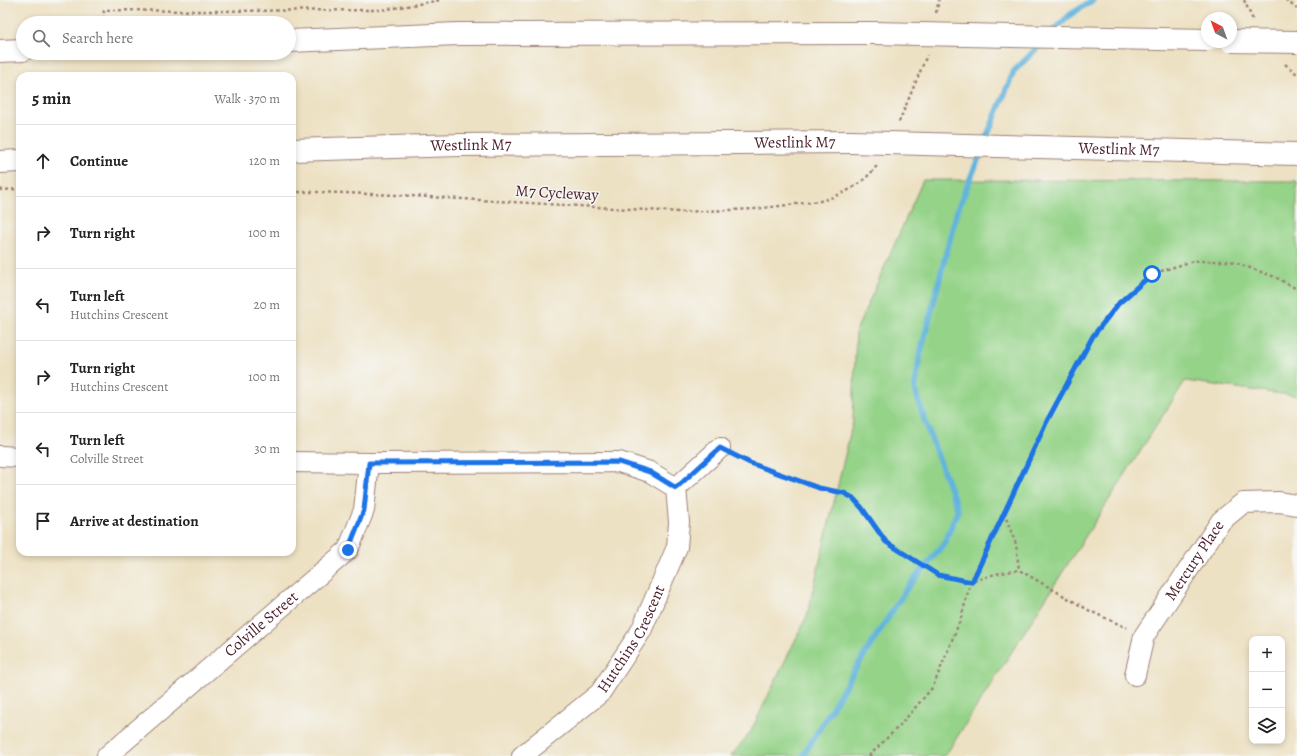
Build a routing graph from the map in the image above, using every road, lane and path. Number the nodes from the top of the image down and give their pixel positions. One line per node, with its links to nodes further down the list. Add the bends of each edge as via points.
1 (441, 0): 4 (path, via 380,10 104,10)
2 (1286, 0): 3 (path)
3 (1297, 9)
4 (103, 16)
5 (296, 40): 6 (highway, bridge, via 466,34 874,33)
6 (1201, 40)
7 (1237, 41): 8 (highway, bridge)
8 (1297, 42)
9 (16, 50): 10 (highway)
10 (0, 51)
11 (296, 150): 12 (highway, Westlink M7, bridge, via 460,145 851,142)
12 (1297, 154)
13 (16, 161): 14 (highway)
14 (0, 162)
15 (16, 189): 16 (path)
16 (0, 190)
17 (296, 192): 18 (path, M7 Cycleway, via 680,212 755,209)
18 (820, 201)
19 (1297, 289): 27 (path, via 1275,277 1231,261 1193,261 1152,274 1119,303 1093,336 1047,421)
20 (720, 448): 25 (street); 29 (path, via 750,463 819,488 844,493 862,508 886,542 938,575)
21 (0, 456): 22 (street)
22 (16, 457)
23 (296, 462): 24 (street)
24 (369, 463): 25 (street, via 619,462 650,472); 32 (street, Colville Street, via 364,510 348,550)
25 (676, 488): 33 (street, Hutchins Crescent, via 679,522 677,547 641,631 600,693)
26 (1297, 505): 30 (street, Mercury Place, via 1279,502 1243,503 1221,521)
27 (1004, 512): 28 (path, via 1016,544); 29 (path)
28 (1019, 570): 29 (path, via 995,574); 30 (path, via 1090,611)
29 (972, 582): 34 (path, via 961,618 933,687)
30 (1144, 636): 31 (street, Mercury Place)
31 (1135, 675)
32 (107, 756)
33 (522, 756)
34 (869, 756)

